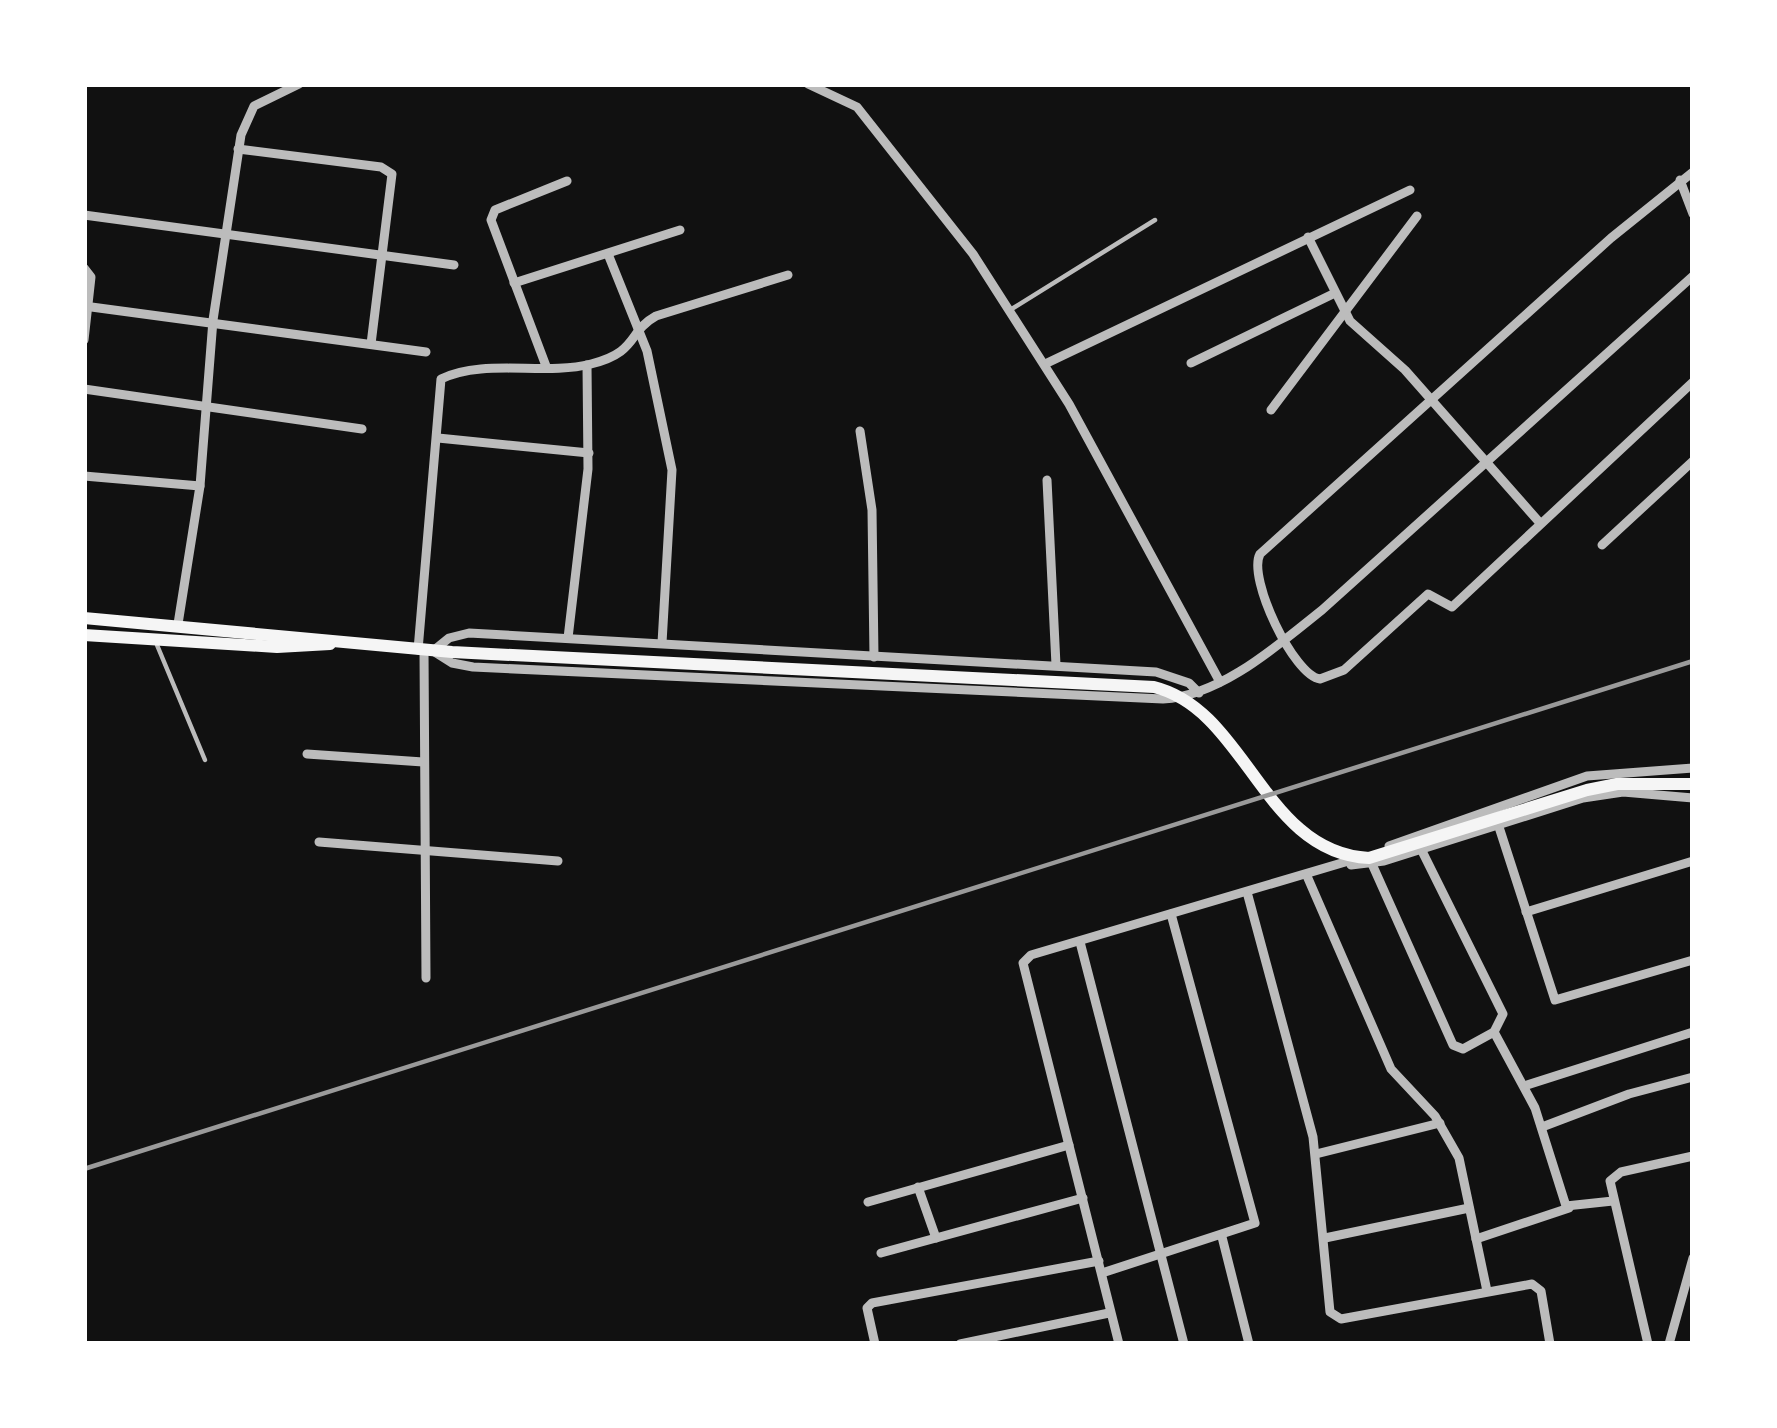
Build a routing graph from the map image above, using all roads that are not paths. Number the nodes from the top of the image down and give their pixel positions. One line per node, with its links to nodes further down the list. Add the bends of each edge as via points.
1 (298, 84): 3 (street, via 254,106)
2 (808, 84): 24 (street, via 846,100 874,125)
3 (238, 149): 13 (street); 15 (street, via 388,170 393,193)
4 (1693, 172): 5 (street)
5 (1680, 180): 8 (street); 37 (street)
6 (567, 181): 21 (street, via 494,212)
7 (1410, 190): 14 (street)
8 (1693, 214)
9 (84, 215): 13 (street)
10 (1417, 216): 25 (street)
11 (1155, 220): 24 (lane)
12 (680, 230): 16 (street)
13 (226, 234): 15 (street); 26 (street)
14 (1308, 237): 22 (street); 32 (street)
15 (382, 251): 17 (street); 29 (street)
16 (608, 254): 21 (street); 27 (street)
17 (454, 265)
18 (84, 268): 23 (street, via 91,277)
19 (788, 275): 27 (street, via 656,316)
20 (1693, 276): 45 (street)
21 (514, 283): 34 (street)
22 (1333, 294): 25 (street); 31 (street)
23 (87, 307): 26 (street); 28 (street)
24 (1010, 310): 32 (street)
25 (1344, 314): 37 (street); 39 (street)
26 (213, 327): 29 (street); 38 (street)
27 (640, 331): 33 (street, via 629,350); 58 (street, via 674,486)
28 (84, 340)
29 (371, 344): 30 (street)
30 (426, 352)
31 (1191, 363)
32 (1046, 364): 62 (street)
33 (587, 365): 34 (street); 43 (street)
34 (546, 366): 42 (street, via 445,376)
35 (1693, 382): 49 (street)
36 (84, 389): 38 (street)
37 (1433, 400): 45 (street); 56 (street, via 1260,554 1257,583)
38 (207, 406): 40 (street); 48 (street)
39 (1271, 410)
40 (362, 429)
41 (860, 431): 60 (street, via 872,510)
42 (438, 438): 43 (street); 59 (street)
43 (589, 453): 54 (street)
44 (1693, 461): 50 (street)
45 (1488, 463): 49 (street); 56 (street)
46 (84, 476): 48 (street)
47 (1047, 480): 61 (street)
48 (200, 486): 52 (street)
49 (1540, 524): 56 (street, via 1452,607 1424,596 1335,675 1310,678)
50 (1602, 545)
51 (84, 618): 52 (main road)
52 (178, 624): 57 (main road)
53 (84, 635): 55 (main road)
54 (568, 638): 58 (street); 59 (street, via 458,634)
55 (154, 640): 57 (main road); 65 (lane)
56 (1285, 640): 62 (street)
57 (350, 643): 59 (main road)
58 (662, 643): 60 (street)
59 (425, 650): 63 (street, via 472,667 1163,699); 66 (street); 68 (main road, via 1154,687 1190,699 1288,819 1355,857 1587,790)
60 (874, 657): 61 (street)
61 (1056, 665): 63 (street, via 1156,672)
62 (1220, 682): 63 (street)
63 (1199, 693)
64 (307, 754): 66 (street)
65 (205, 760)
66 (423, 763): 73 (street)
67 (1693, 768): 77 (street, via 1622,769 1562,782)
68 (1693, 784)
69 (1693, 798): 70 (street, via 1604,794)
70 (1498, 824): 72 (street); 80 (street)
71 (319, 842): 73 (street)
72 (1421, 850): 76 (street); 85 (street, via 1503,1014)
73 (424, 851): 74 (street); 84 (street)
74 (558, 861)
75 (1693, 861): 80 (street)
76 (1372, 864): 77 (street); 85 (street, via 1455,1048)
77 (1339, 866): 78 (street)
78 (1307, 876): 79 (street); 89 (street, via 1390,1069)
79 (1247, 892): 81 (street); 92 (street)
80 (1526, 912): 83 (street, via 1556,1000)
81 (1171, 914): 82 (street); 100 (street, via 1255,1221)
82 (1080, 942): 91 (street, via 1031,956 1022,968); 105 (street)
83 (1693, 960)
84 (427, 978)
85 (1493, 1032): 88 (street)
86 (1693, 1032): 88 (street)
87 (1693, 1077): 90 (street)
88 (1524, 1086): 90 (street)
89 (1440, 1123): 92 (street); 98 (street, via 1459,1158)
90 (1542, 1127): 99 (street)
91 (1069, 1145): 94 (street); 95 (street)
92 (1316, 1154): 102 (street)
93 (1693, 1156): 96 (street, via 1616,1174)
94 (918, 1187): 97 (street); 101 (street)
95 (1083, 1198): 101 (street); 107 (street)
96 (1613, 1201): 99 (street); 116 (street)
97 (868, 1202)
98 (1469, 1208): 102 (street); 103 (street)
99 (1569, 1208): 103 (street)
100 (1222, 1237): 105 (street); 114 (street)
101 (936, 1238): 104 (street)
102 (1324, 1238): 108 (street, via 1328,1305 1337,1318)
103 (1476, 1239): 108 (street)
104 (881, 1253)
105 (1163, 1255): 107 (street); 113 (street)
106 (1693, 1258): 117 (street)
107 (1101, 1267): 109 (street); 110 (street, via 872,1303)
108 (1487, 1291): 115 (street, via 1536,1286)
109 (1109, 1313): 111 (street); 112 (street)
110 (875, 1344)
111 (960, 1344)
112 (1118, 1344)
113 (1184, 1344)
114 (1249, 1344)
115 (1550, 1344)
116 (1648, 1344)
117 (1669, 1344)

